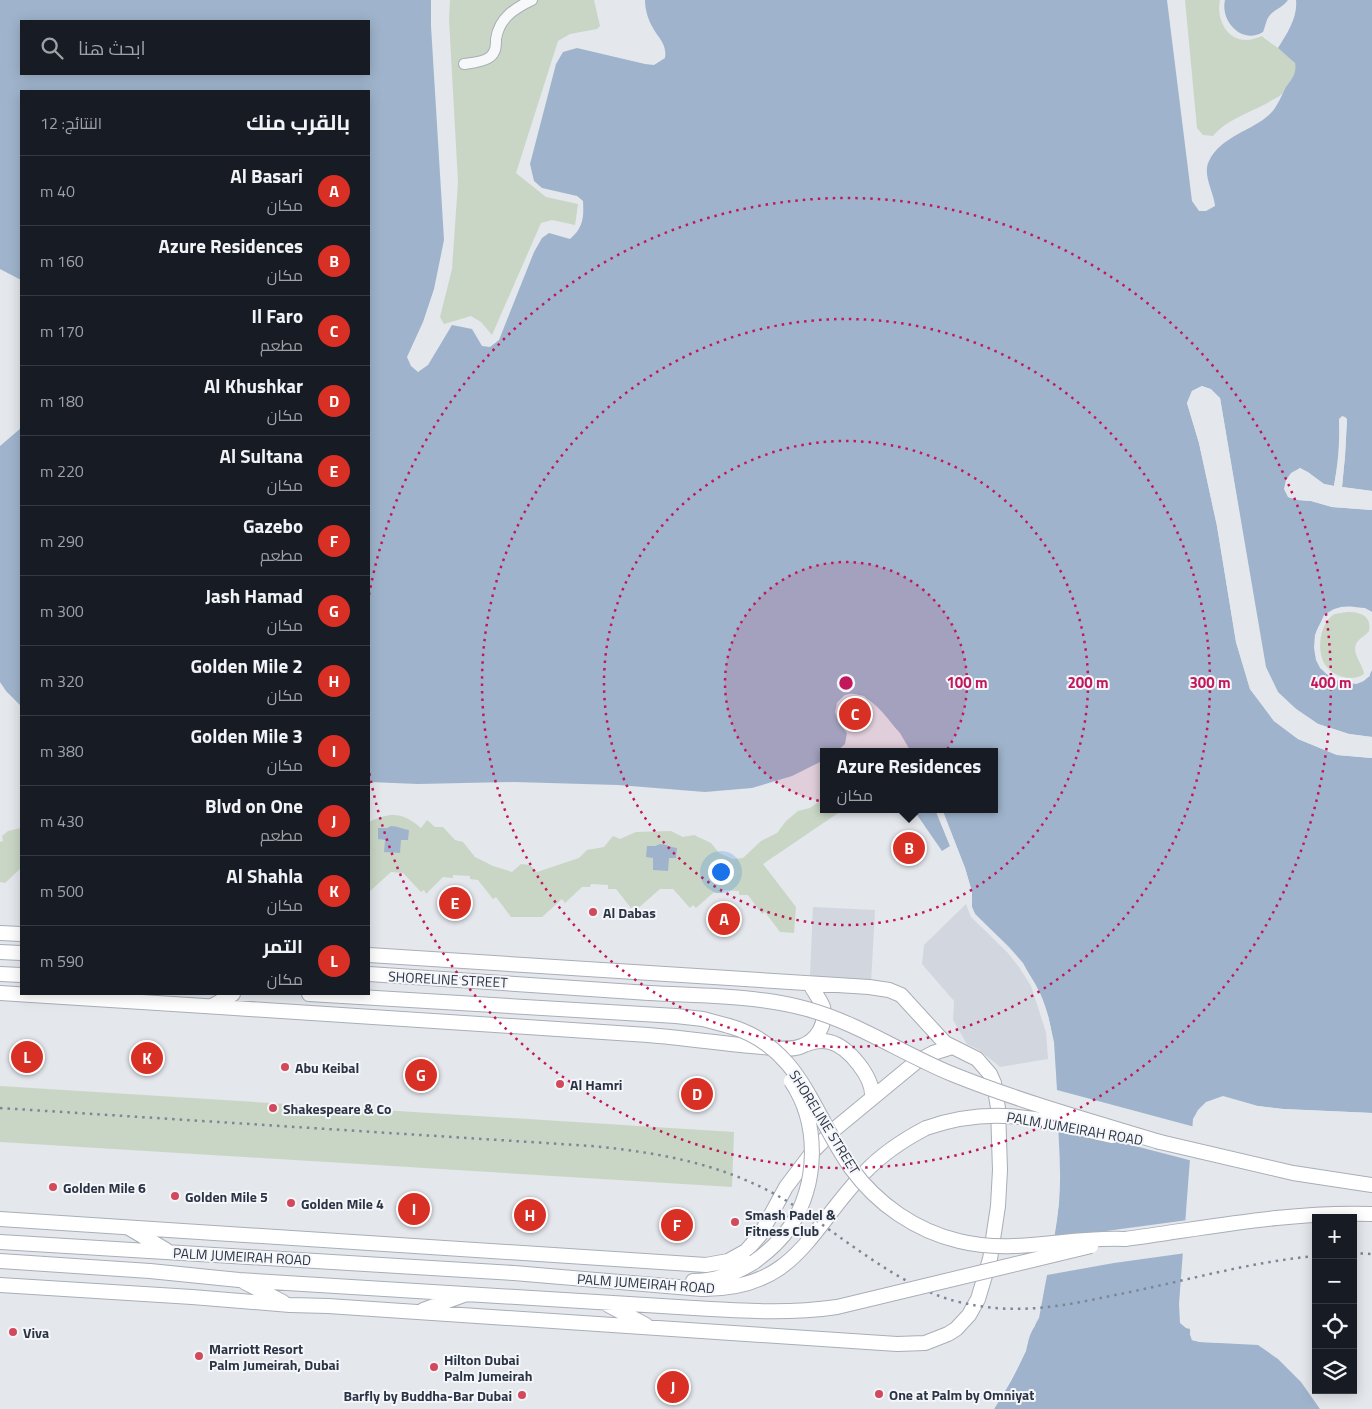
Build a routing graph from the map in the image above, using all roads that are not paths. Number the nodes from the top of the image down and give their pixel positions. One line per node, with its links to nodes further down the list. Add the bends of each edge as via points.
1 (532, 0): 2 (street, via 516,8 504,20 491,56)
2 (464, 64)
3 (0, 933): 4 (main road)
4 (20, 934)
5 (0, 952): 6 (main road)
6 (20, 953)
7 (370, 955): 8 (main road)
8 (494, 963): 12 (main road); 13 (main road)
9 (0, 974): 11 (main road)
10 (370, 974): 12 (main road, SHORELINE STREET)
11 (20, 976)
12 (519, 983): 26 (main road, SHORELINE STREET, bridge, via 759,1000 808,1010 840,1020 904,1053 975,1083)
13 (810, 984): 23 (main road, via 823,1008 823,1022 817,1035); 24 (main road, via 869,987 897,993)
14 (0, 994): 18 (main road)
15 (231, 995): 18 (main road)
16 (325, 995): 17 (main road, SHORELINE STREET)
17 (358, 997): 19 (main road, SHORELINE STREET); 20 (main road)
18 (212, 1006): 20 (main road)
19 (507, 1006): 21 (main road); 22 (main road, SHORELINE STREET, via 690,1017)
20 (391, 1018): 21 (main road)
21 (475, 1023): 23 (main road, via 665,1036 785,1049)
22 (729, 1026): 31 (main road, SHORELINE STREET, bridge, via 757,1037 789,1064 806,1088 843,1156 861,1180 892,1210 917,1225 958,1241 1002,1247 1085,1239); 40 (main road, bridge, via 764,1051 786,1074 804,1108 810,1133 811,1171 801,1207 782,1238 754,1262 736,1272 697,1281)
23 (806, 1044): 25 (main road, via 825,1041 842,1048 869,1078)
24 (952, 1048): 25 (main road, via 916,1062); 46 (main road, via 977,1059 990,1074 996,1092 1000,1137 1000,1188 992,1250 978,1299 963,1322 940,1338 918,1344)
25 (872, 1098): 34 (main road, via 814,1150 786,1187 753,1244 728,1261 706,1265)
26 (1160, 1142): 27 (main road, PALM JUMEIRAH ROAD, via 1293,1173); 40 (main road, PALM JUMEIRAH ROAD, bridge, via 1117,1137 1014,1115 963,1118 926,1128 875,1163 853,1185 804,1248 767,1275 735,1286 713,1289)
27 (1372, 1184)
28 (1372, 1214): 31 (main road, PALM JUMEIRAH ROAD, via 1274,1219)
29 (0, 1219): 30 (main road)
30 (127, 1227): 32 (main road); 35 (main road)
31 (1125, 1239): 43 (main road, PALM JUMEIRAH ROAD, bridge, via 837,1307 804,1311 770,1312)
32 (342, 1241): 34 (main road); 37 (main road)
33 (0, 1242): 35 (main road, PALM JUMEIRAH ROAD)
34 (480, 1250): 38 (main road)
35 (168, 1252): 37 (main road, PALM JUMEIRAH ROAD)
36 (0, 1261): 39 (main road, PALM JUMEIRAH ROAD)
37 (312, 1261): 38 (main road, PALM JUMEIRAH ROAD)
38 (514, 1273): 40 (main road, PALM JUMEIRAH ROAD)
39 (239, 1280): 42 (main road, PALM JUMEIRAH ROAD); 44 (main road)
40 (635, 1283)
41 (0, 1285): 44 (main road)
42 (468, 1293): 43 (main road, PALM JUMEIRAH ROAD); 45 (main road)
43 (603, 1302): 46 (main road)
44 (290, 1306): 45 (main road)
45 (418, 1312): 46 (main road)
46 (652, 1328)

